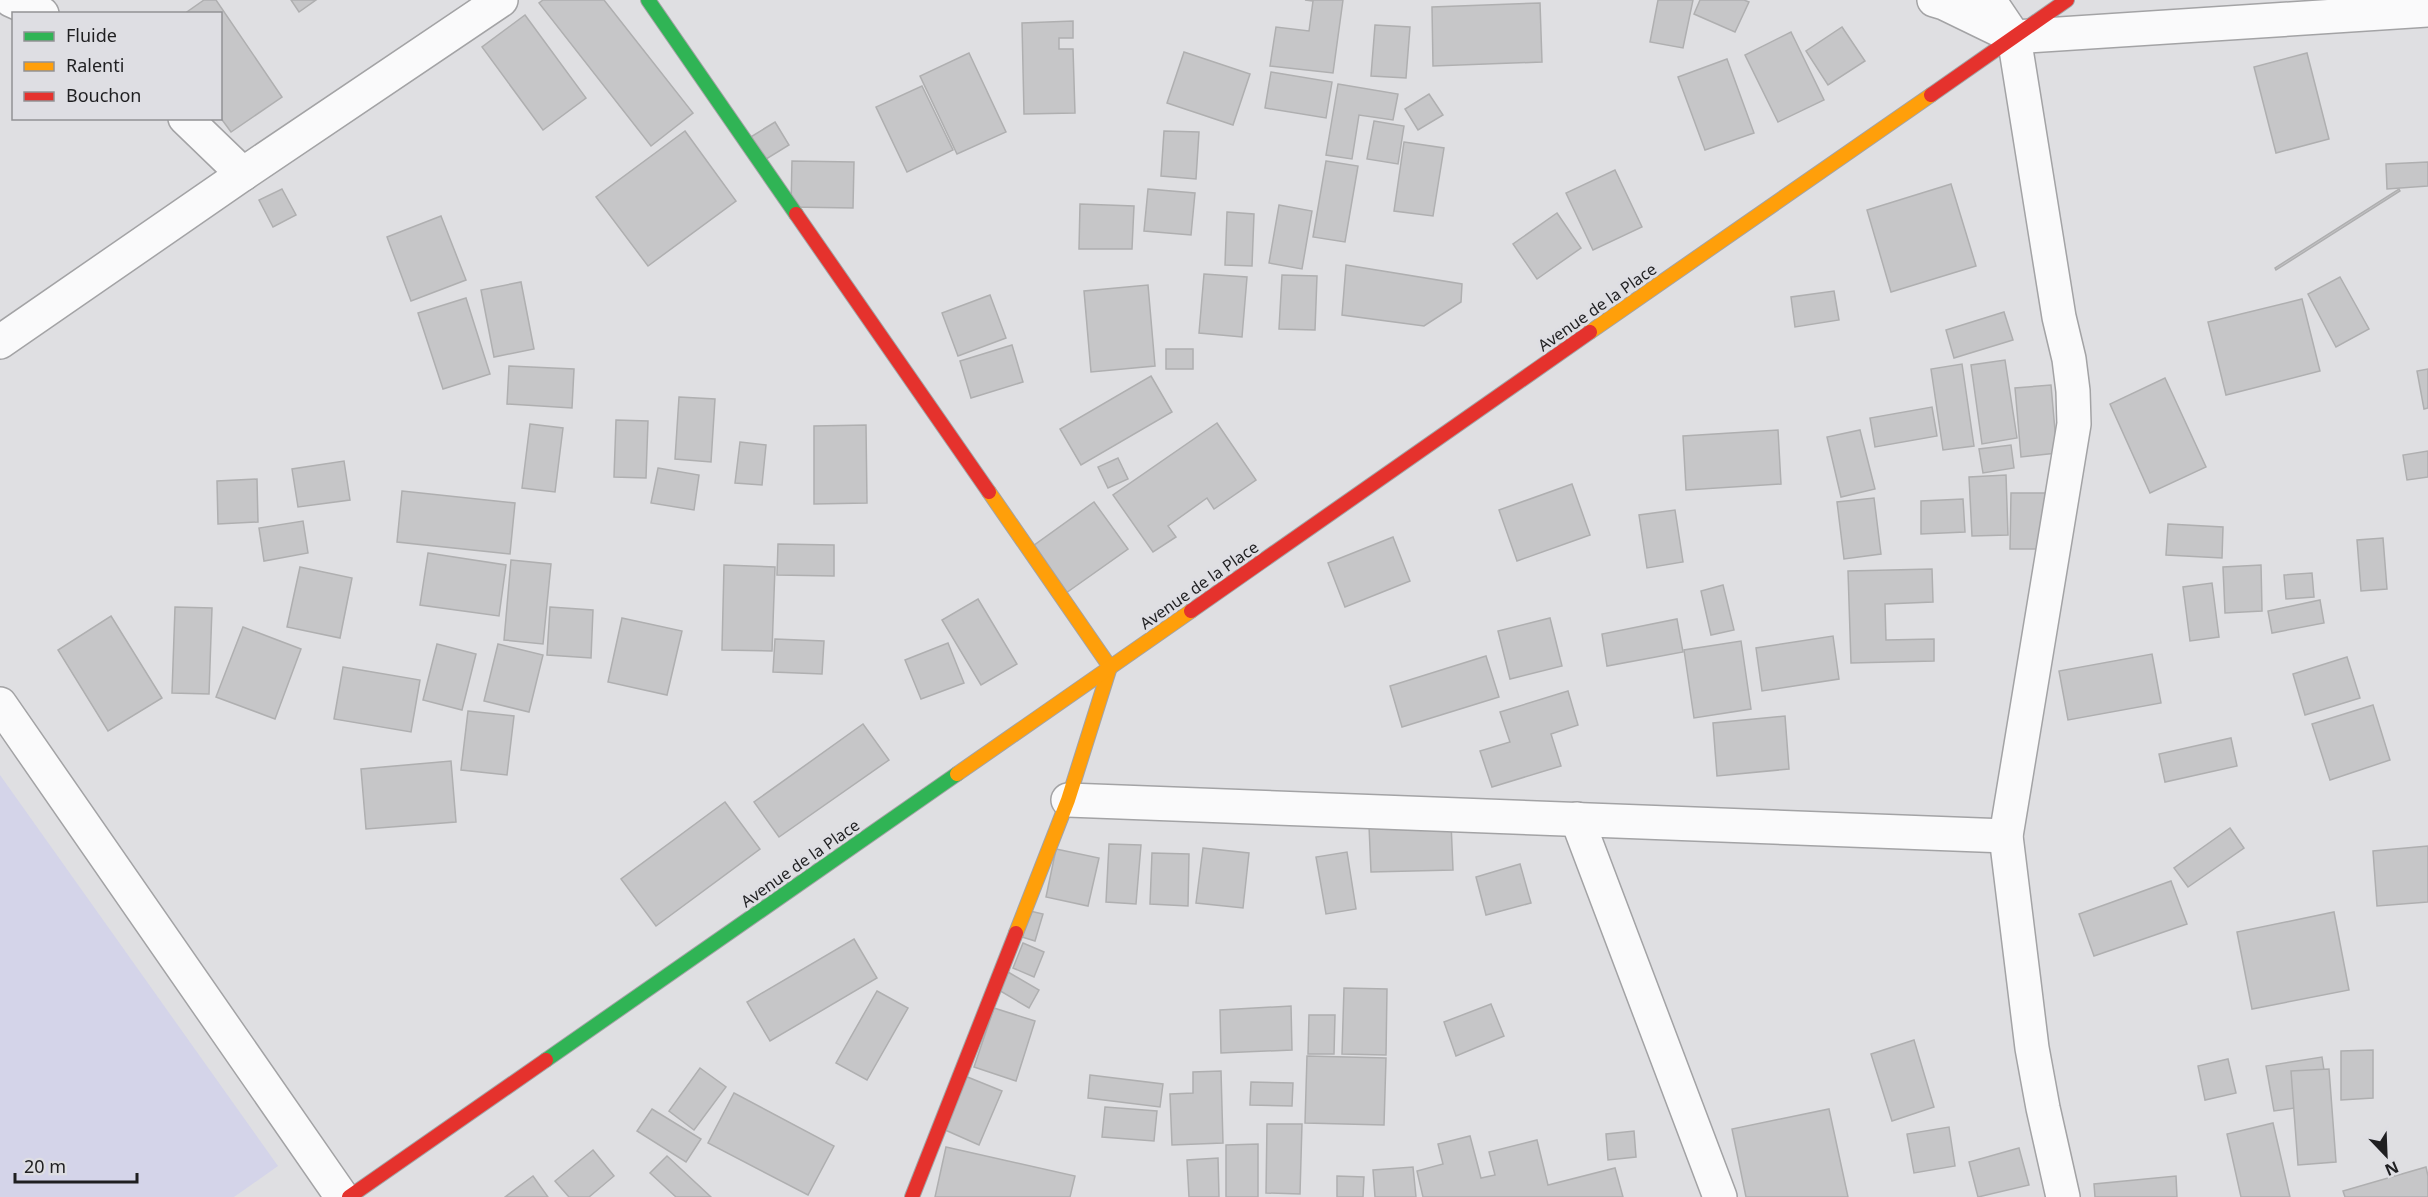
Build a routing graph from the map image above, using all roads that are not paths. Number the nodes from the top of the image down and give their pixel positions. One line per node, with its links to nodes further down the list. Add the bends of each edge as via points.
1 (11, 0): 8 (street)
2 (501, 0): 11 (street)
3 (648, 0): 13 (street)
4 (1934, 0): 9 (street)
5 (1989, 0): 9 (street)
6 (2067, 0): 9 (street, Avenue de la Place)
7 (2428, 10): 9 (street)
8 (38, 12)
9 (2014, 37): 13 (street, Avenue de la Place); 17 (street, via 2069,359 2074,424)
10 (187, 120): 11 (street)
11 (243, 174): 12 (street)
12 (0, 342)
13 (1110, 667): 15 (street); 19 (street, Avenue de la Place)
14 (0, 704): 18 (street)
15 (1068, 800): 16 (street); 20 (street)
16 (1577, 819): 17 (street); 21 (street)
17 (2006, 836): 22 (street, via 2032,1048)
18 (342, 1197)
19 (349, 1197)
20 (912, 1197)
21 (1720, 1197)
22 (2063, 1197)

